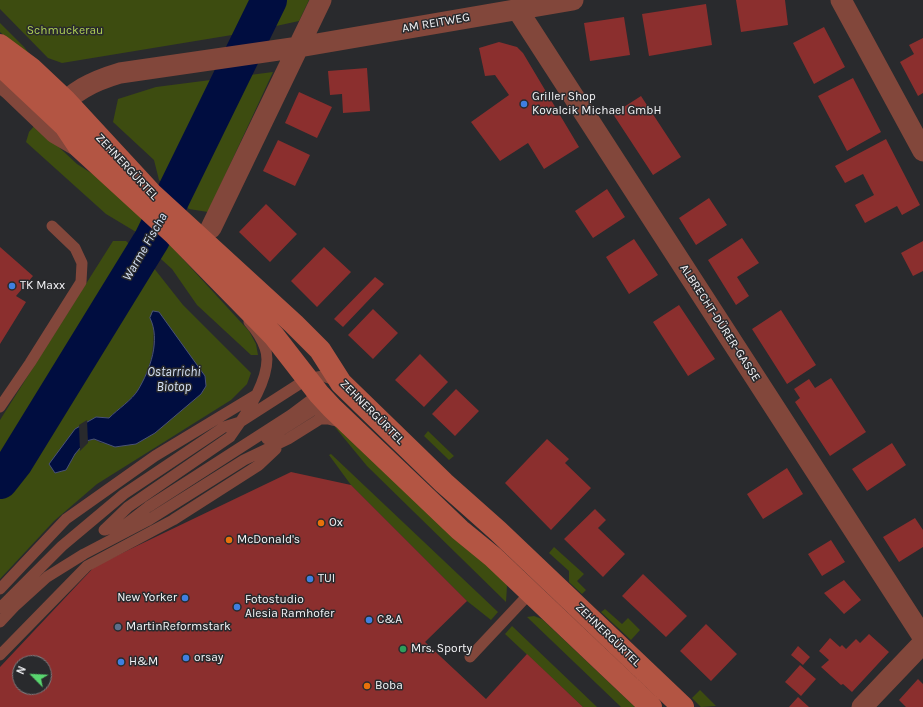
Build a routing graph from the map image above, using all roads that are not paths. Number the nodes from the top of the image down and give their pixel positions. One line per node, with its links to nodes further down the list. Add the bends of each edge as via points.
1 (321, 0): 6 (street)
2 (573, 0): 4 (street, AM REITWEG)
3 (842, 0): 11 (street)
4 (517, 10): 6 (street, AM REITWEG); 28 (street, ALBRECHT-DÜRER-GASSE)
5 (0, 45): 9 (main road, ZEHNERGÜRTEL, via 31,68)
6 (299, 47): 9 (street, AM REITWEG, via 120,73 96,80 74,92); 14 (street)
7 (0, 65): 9 (main road, ZEHNERGÜRTEL)
8 (0, 82): 10 (street, via 55,133)
9 (58, 107): 10 (main road, ZEHNERGÜRTEL, via 65,126); 12 (main road, ZEHNERGÜRTEL)
10 (79, 147): 12 (main road, ZEHNERGÜRTEL)
11 (923, 151)
12 (148, 200): 15 (main road, ZEHNERGÜRTEL)
13 (52, 226): 19 (lane, via 75,248 82,263 81,282)
14 (210, 228)
15 (179, 229): 16 (main road, ZEHNERGÜRTEL); 17 (main road, ZEHNERGÜRTEL, via 294,324 320,350)
16 (203, 264): 17 (main road, ZEHNERGÜRTEL); 18 (lane, via 213,284 250,323 265,349 266,369)
17 (325, 388): 20 (lane); 21 (main road, ZEHNERGÜRTEL); 23 (lane, via 291,415); 23 (lane, via 313,410 263,441); 33 (main road, ZEHNERGÜRTEL, via 444,483)
18 (257, 394): 20 (lane); 24 (lane, via 156,456 66,519)
19 (0, 407)
20 (240, 422): 23 (lane, via 230,437 128,507 104,530 126,524); 26 (lane, via 224,427 124,494 62,546)
21 (356, 431): 22 (lane, via 340,422 320,419); 25 (main road, ZEHNERGÜRTEL)
22 (288, 439): 27 (lane, via 244,460 147,521 47,577); 30 (lane, via 252,470 173,520 87,566)
23 (243, 446)
24 (0, 589)
25 (530, 594): 31 (lane); 32 (main road, ZEHNERGÜRTEL)
26 (0, 608)
27 (0, 622)
28 (923, 637)
29 (923, 643): 34 (street)
30 (0, 655)
31 (470, 657)
32 (651, 707)
33 (684, 707)
34 (862, 707)

